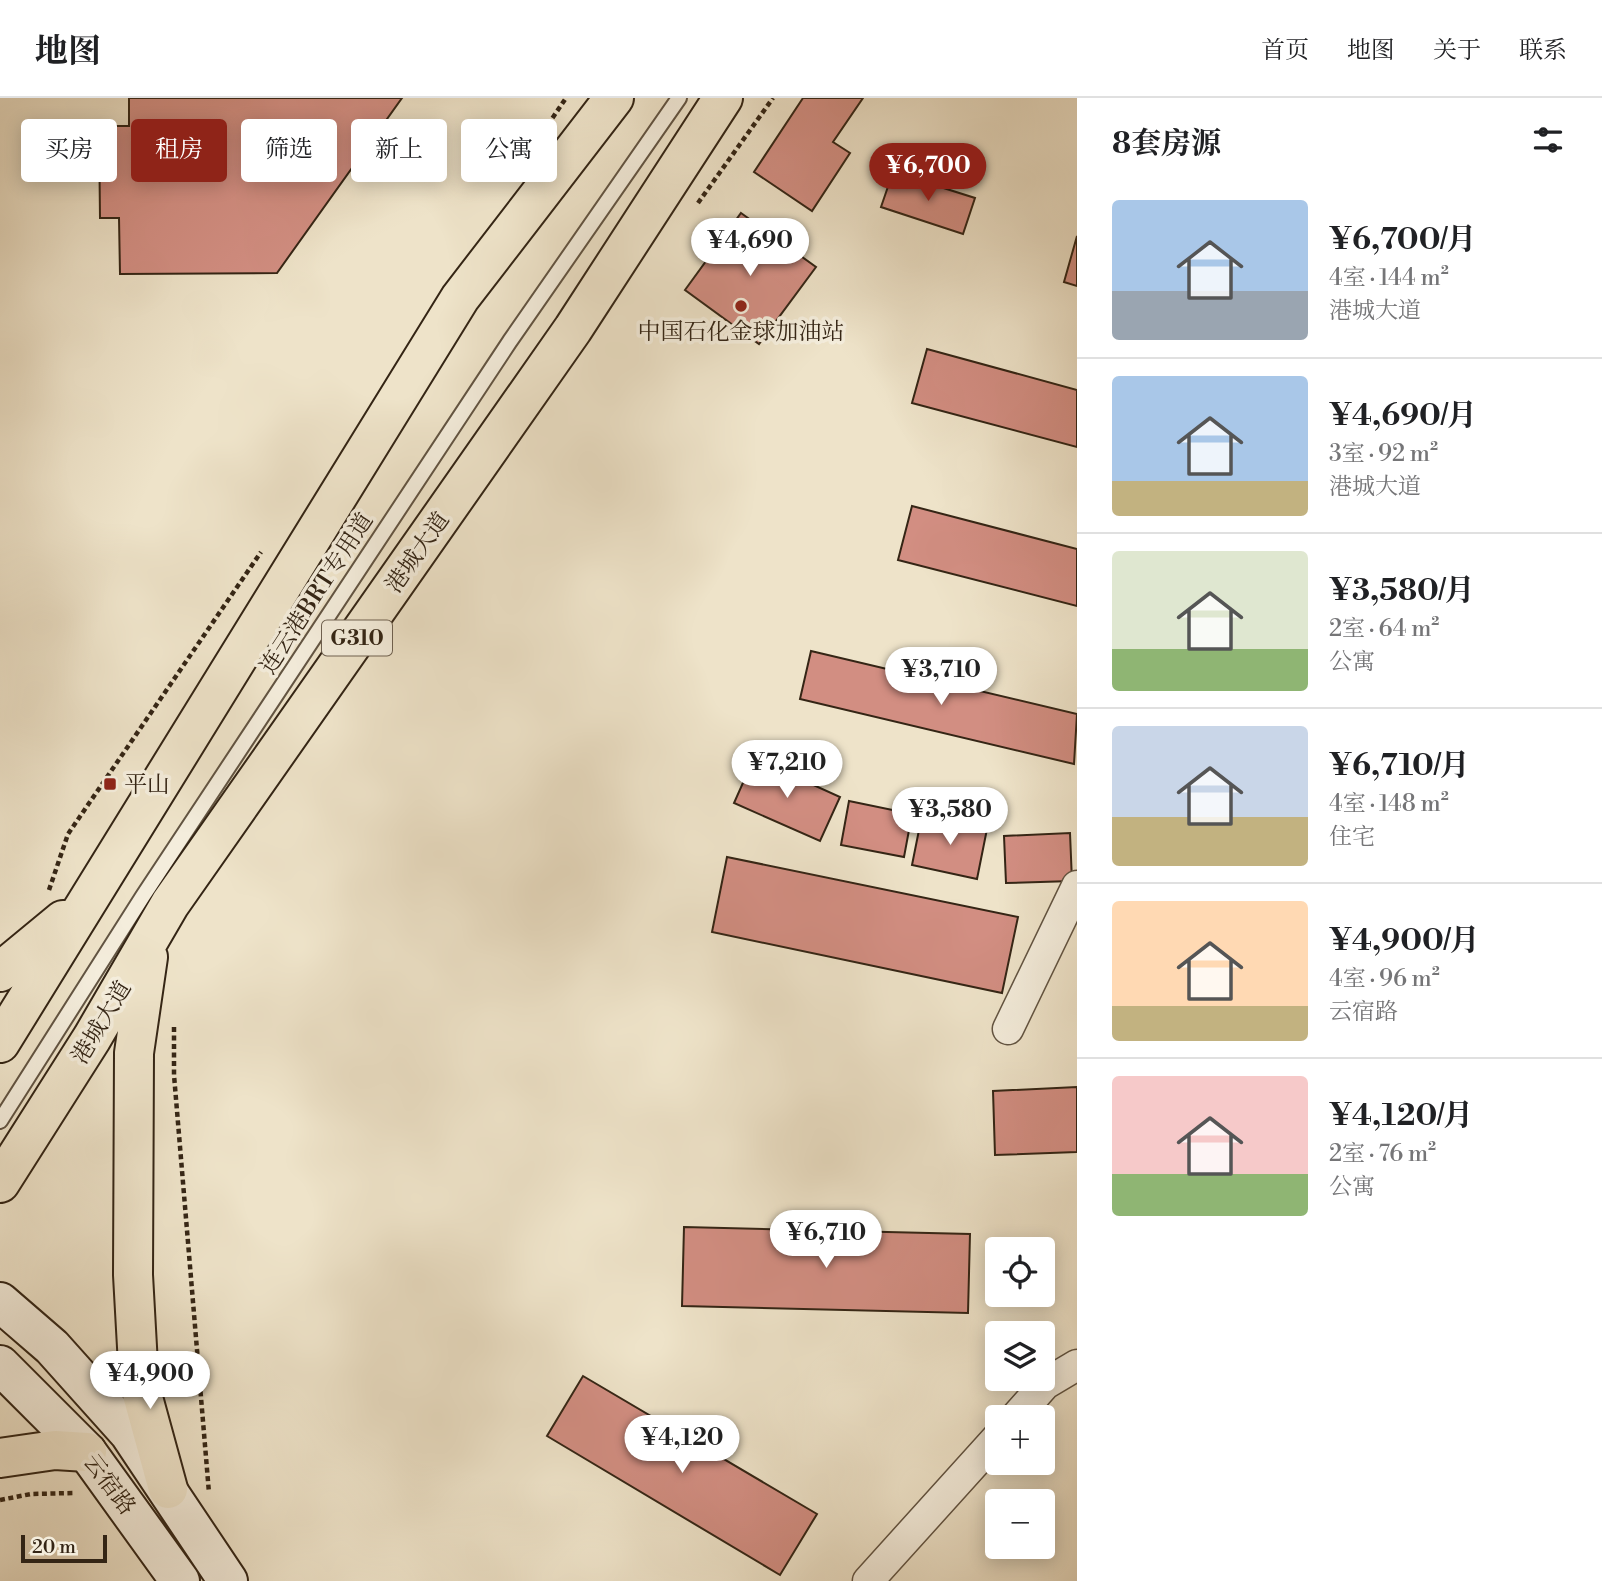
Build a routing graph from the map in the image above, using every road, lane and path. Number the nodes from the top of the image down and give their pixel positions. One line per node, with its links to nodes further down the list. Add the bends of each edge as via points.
1 (614, 98): 7 (highway, via 460,298)
2 (679, 98): 13 (lane, 连云港BRT专用道, via 495,364 150,884)
3 (723, 98): 8 (highway, 港城大道 / G310, via 573,329)
4 (773, 98): 5 (path)
5 (697, 204)
6 (1077, 886): 11 (street)
7 (91, 895): 9 (highway); 12 (highway)
8 (152, 936): 14 (highway, 港城大道 / G310); 22 (highway, via 134,1053 133,1275 139,1383)
9 (0, 972)
10 (174, 1014): 24 (path, via 174,1076)
11 (1008, 1029)
12 (0, 1043)
13 (0, 1121)
14 (0, 1183)
15 (0, 1302): 22 (main road, via 52,1347 104,1404)
16 (1077, 1365): 18 (street, via 1045,1384)
17 (0, 1366): 20 (main road, 云宿路)
18 (1026, 1405)
19 (985, 1451): 28 (street)
20 (87, 1452): 21 (highway, via 55,1450); 25 (main road, 云宿路)
21 (0, 1458)
22 (168, 1489): 27 (main road)
23 (0, 1500): 25 (path, via 87,1492)
24 (210, 1505)
25 (127, 1506): 26 (main road, 云宿路)
26 (180, 1581)
27 (228, 1581)
28 (868, 1581)

